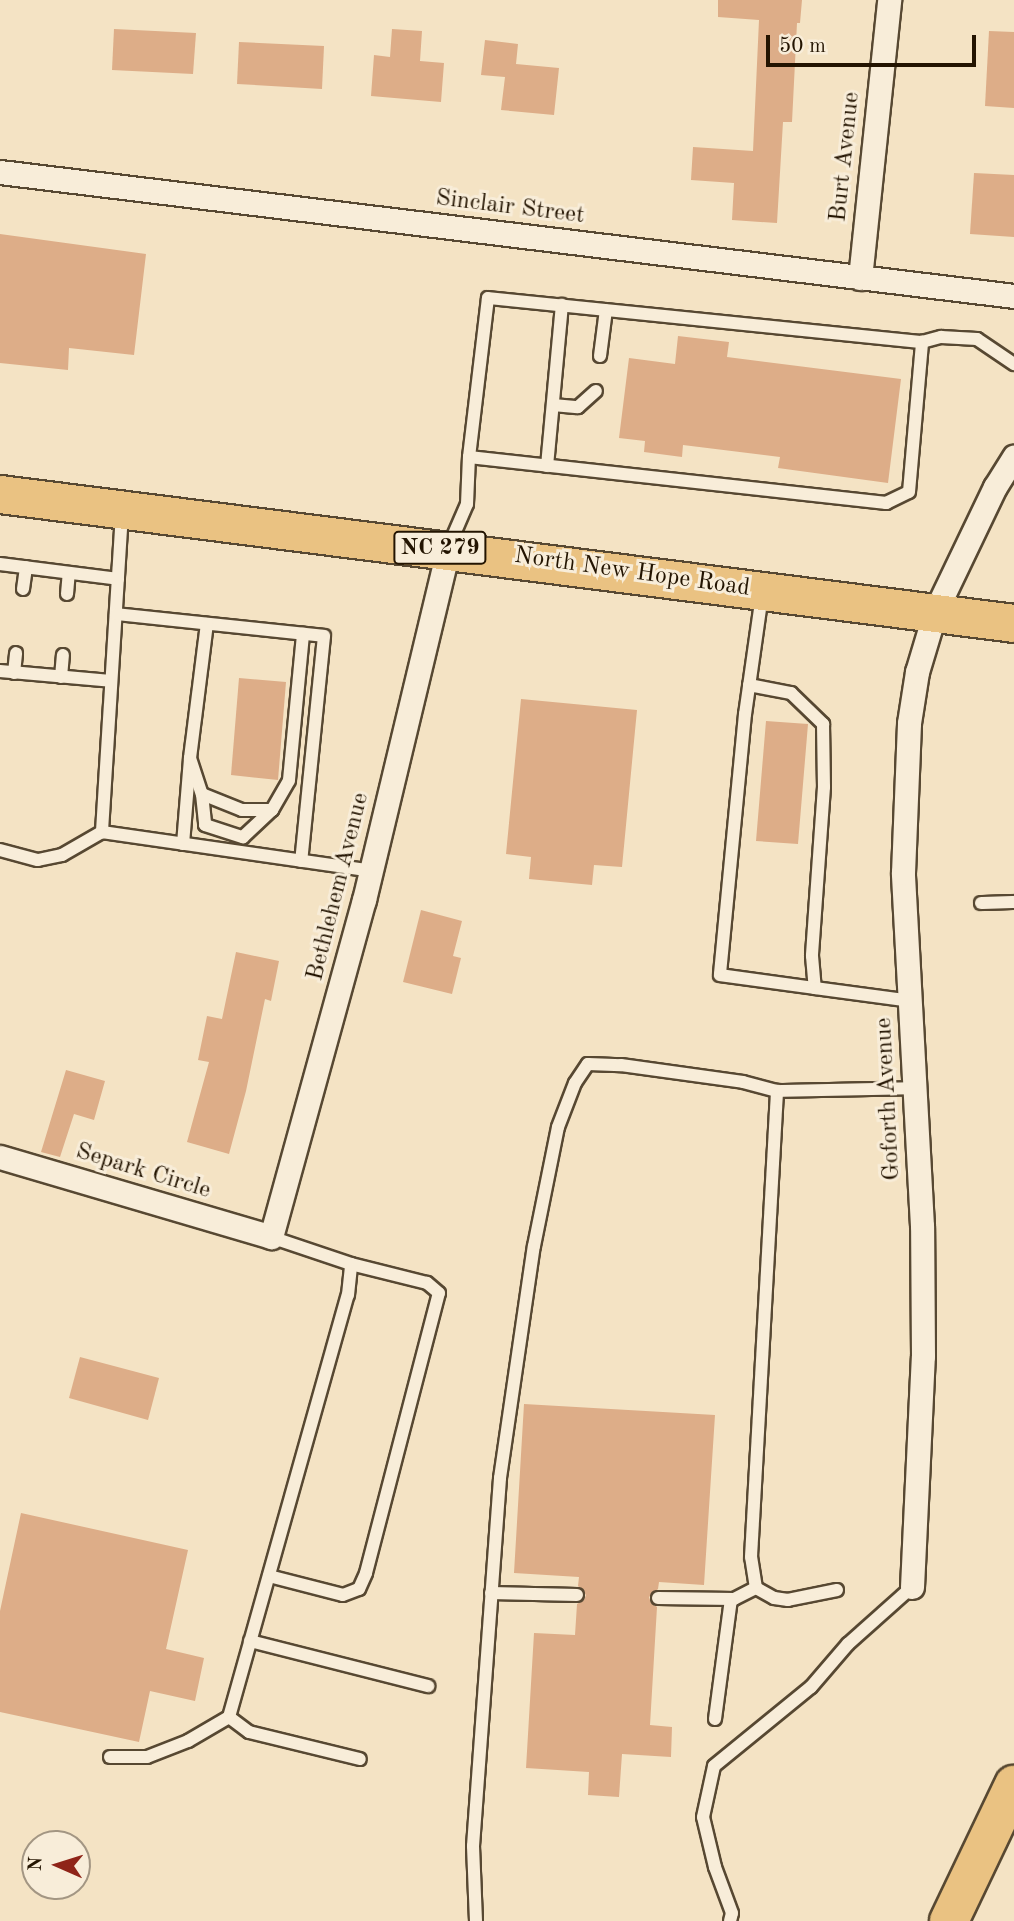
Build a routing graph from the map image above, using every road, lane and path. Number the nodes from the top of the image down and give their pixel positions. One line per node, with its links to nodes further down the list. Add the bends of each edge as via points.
1 (889, 0): 3 (street, Burt Avenue)
2 (0, 172): 3 (street, Sinclair Street)
3 (860, 278): 4 (street, Sinclair Street)
4 (1014, 296)
5 (562, 305): 6 (lane); 11 (lane); 12 (lane, via 488,298)
6 (606, 310): 7 (lane); 8 (lane)
7 (922, 342): 9 (lane, via 941,337 977,339); 14 (lane, via 909,492 886,503)
8 (600, 356)
9 (1014, 364)
10 (596, 391): 11 (lane, via 578,407)
11 (553, 405): 14 (lane)
12 (469, 457): 14 (lane); 17 (lane, via 467,504)
13 (1014, 457): 25 (street, Goforth Avenue)
14 (547, 466)
15 (0, 494): 16 (main road, North New Hope Road / NC 279)
16 (122, 509): 17 (main road, North New Hope Road / NC 279); 21 (lane)
17 (448, 549): 23 (main road, North New Hope Road / NC 279); 44 (street, Bethlehem Avenue)
18 (0, 564): 19 (lane)
19 (26, 567): 20 (lane); 22 (lane)
20 (69, 573): 21 (lane); 24 (lane)
21 (118, 579): 26 (lane)
22 (23, 589)
23 (762, 591): 25 (main road, North New Hope Road / NC 279); 36 (lane)
24 (67, 594)
25 (935, 612): 27 (main road, North New Hope Road / NC 279); 48 (street, Goforth Avenue, via 917,672 908,736 903,873)
26 (116, 614): 28 (lane); 35 (lane)
27 (1014, 623)
28 (207, 624): 29 (lane); 37 (lane)
29 (303, 634): 39 (lane, via 289,780); 43 (lane, via 324,636)
30 (16, 653): 33 (lane)
31 (63, 655): 34 (lane)
32 (0, 671): 33 (lane)
33 (14, 673): 34 (lane)
34 (61, 677): 35 (lane)
35 (111, 681): 40 (lane)
36 (749, 685): 47 (lane, via 791,693 823,724 824,787 812,957); 47 (lane, via 720,975)
37 (190, 758): 38 (lane); 41 (lane)
38 (202, 794): 39 (lane, via 242,810); 39 (lane, via 205,825 243,837)
39 (272, 810)
40 (102, 832): 41 (lane); 42 (lane, via 62,855 38,860)
41 (183, 844): 43 (lane)
42 (0, 850)
43 (301, 861): 44 (lane)
44 (372, 871): 52 (street, Bethlehem Avenue)
45 (1014, 902): 46 (lane)
46 (981, 903)
47 (815, 988): 48 (lane)
48 (911, 1001): 49 (street, Goforth Avenue)
49 (916, 1088): 50 (lane); 55 (street, Goforth Avenue, via 923,1356)
50 (777, 1091): 56 (lane, via 751,1557); 58 (lane, via 621,1065 588,1064 575,1083 558,1127 534,1246 500,1478)
51 (0, 1157): 52 (street, Separk Circle)
52 (271, 1237): 53 (lane)
53 (351, 1264): 54 (lane, via 348,1295); 54 (lane, via 427,1283 439,1293 366,1573 359,1589 343,1595)
54 (268, 1576): 62 (lane)
55 (912, 1587): 71 (lane, via 848,1644 811,1687 714,1766 703,1817 732,1913)
56 (756, 1588): 57 (lane, via 788,1600); 61 (lane)
57 (837, 1590)
58 (491, 1593): 59 (lane); 70 (lane, via 473,1846)
59 (578, 1595)
60 (658, 1598): 61 (lane)
61 (731, 1599): 65 (lane)
62 (250, 1641): 63 (lane); 64 (lane)
63 (428, 1686)
64 (229, 1717): 66 (lane, via 188,1741 147,1757); 67 (lane, via 249,1732)
65 (715, 1719)
66 (110, 1757)
67 (360, 1759)
68 (1014, 1785): 72 (highway)
69 (1014, 1830): 73 (highway)
70 (476, 1921)
71 (730, 1921)
72 (949, 1921)
73 (960, 1921)

